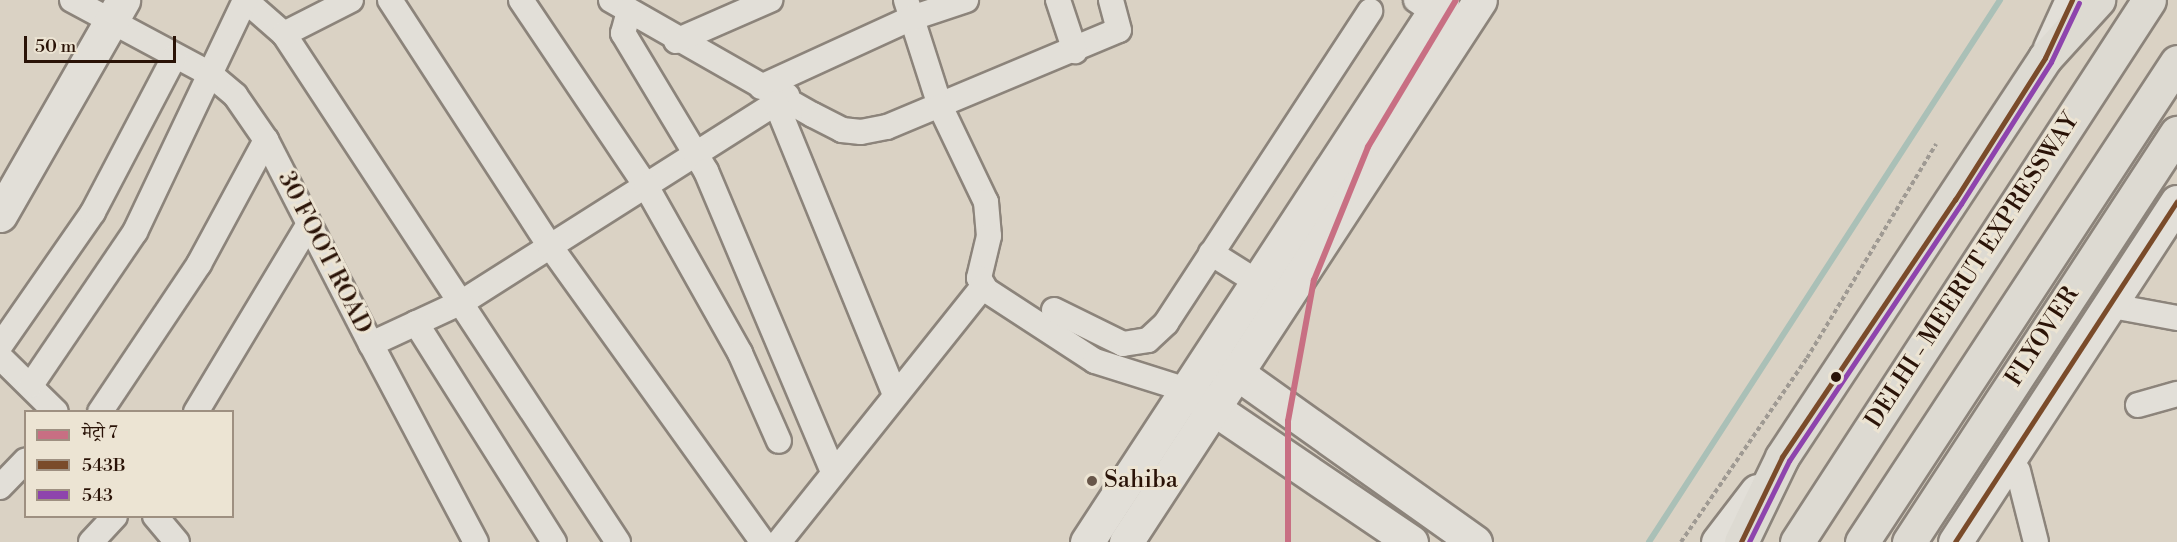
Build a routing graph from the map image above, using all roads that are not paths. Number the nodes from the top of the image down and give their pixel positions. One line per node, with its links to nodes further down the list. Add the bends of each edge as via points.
1 (72, 0): 17 (street, 30 FOOT ROAD)
2 (245, 0): 19 (street); 25 (street)
3 (351, 0): 19 (street)
4 (390, 0): 36 (street)
5 (521, 0): 31 (street)
6 (770, 0): 20 (street)
7 (966, 0): 16 (street, 30 FOOT ROAD)
8 (1058, 0): 21 (street)
9 (1111, 0): 21 (street, via 1119,30)
10 (1480, 0): 49 (street)
11 (2072, 0): 23 (street)
12 (2098, 0): 23 (highway)
13 (2149, 0): 79 (highway, DELHI - MEERUT EXPRESSWAY)
14 (1431, 4): 38 (street)
15 (620, 6): 20 (street); 30 (street, via 623,33)
16 (909, 9): 26 (street, 30 FOOT ROAD); 27 (street)
17 (117, 11): 22 (street, 30 FOOT ROAD); 33 (street)
18 (1370, 11): 37 (street)
19 (284, 34): 40 (street)
20 (676, 41): 26 (street)
21 (1075, 51): 27 (street)
22 (175, 56): 25 (street, 30 FOOT ROAD); 46 (street, via 93,212)
23 (2045, 57): 59 (highway)
24 (2177, 62): 80 (highway)
25 (210, 74): 29 (street, 30 FOOT ROAD, via 235,95); 50 (street, via 135,232)
26 (775, 95): 27 (street, via 842,130 861,132); 30 (street, 30 FOOT ROAD); 52 (street)
27 (940, 106): 39 (street, via 990,219 979,261)
28 (2177, 133): 81 (highway, FLYOVER)
29 (266, 140): 34 (street, 30 FOOT ROAD); 56 (street, via 199,264)
30 (696, 153): 31 (street, 30 FOOT ROAD); 62 (street)
31 (646, 186): 36 (street, 30 FOOT ROAD); 58 (street, via 740,353)
32 (2177, 202): 82 (street)
33 (0, 215)
34 (309, 224): 45 (street, 30 FOOT ROAD); 57 (street)
35 (2177, 226): 41 (street)
36 (550, 246): 40 (street, 30 FOOT ROAD); 71 (street)
37 (1211, 253): 38 (street); 42 (street, via 1166,323 1136,345 1123,344)
38 (1257, 282): 47 (street)
39 (983, 286): 52 (street); 53 (street, via 1095,361)
40 (464, 300): 44 (street, 30 FOOT ROAD); 70 (street)
41 (2123, 308): 43 (street); 61 (street)
42 (1054, 310)
43 (2177, 318)
44 (416, 322): 45 (street, 30 FOOT ROAD); 69 (street)
45 (371, 344): 68 (street)
46 (0, 346)
47 (1207, 360): 49 (street); 53 (street)
48 (4, 370): 50 (street)
49 (1237, 373): 53 (street); 76 (street)
50 (31, 385): 55 (street)
51 (2177, 394): 54 (street)
52 (895, 395): 62 (street)
53 (1200, 399): 73 (street); 74 (street); 75 (street)
54 (2138, 405)
55 (55, 410)
56 (101, 410)
57 (197, 410)
58 (779, 441)
59 (1782, 457): 77 (street); 78 (highway)
60 (24, 462): 63 (street)
61 (2018, 471): 83 (street); 84 (street)
62 (833, 472): 72 (street)
63 (0, 487)
64 (113, 518): 66 (street)
65 (157, 518): 67 (street)
66 (91, 542)
67 (177, 542)
68 (476, 542)
69 (554, 542)
70 (618, 542)
71 (763, 542)
72 (779, 542)
73 (1088, 542)
74 (1126, 542)
75 (1411, 542)
76 (1475, 542)
77 (1718, 542)
78 (1741, 542)
79 (1797, 542)
80 (1862, 542)
81 (1909, 542)
82 (1955, 542)
83 (1971, 542)
84 (2036, 542)

